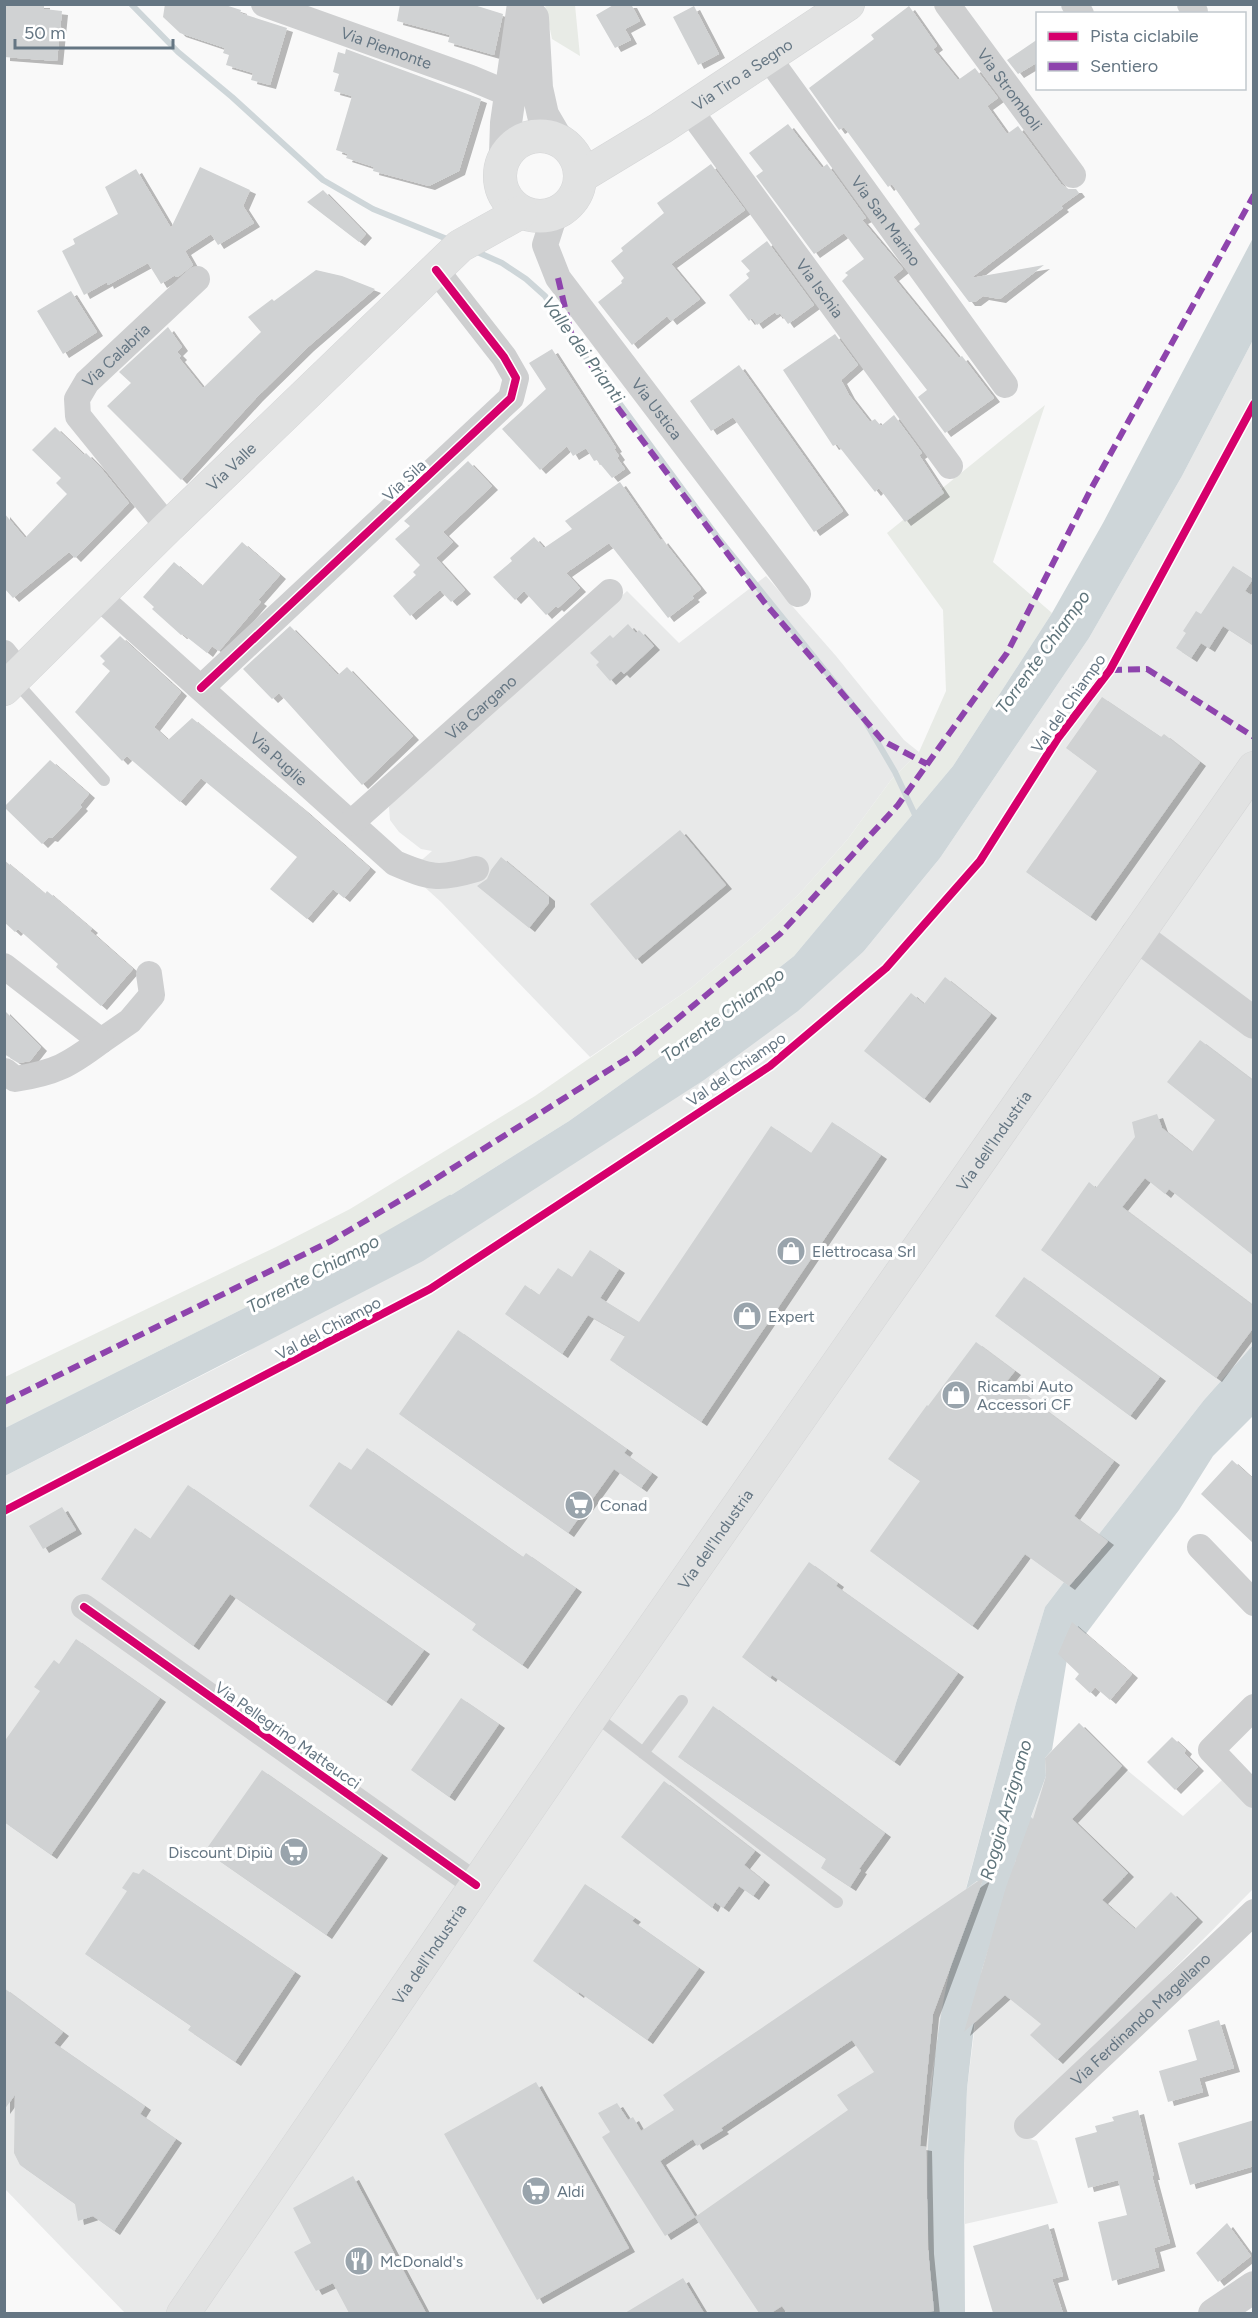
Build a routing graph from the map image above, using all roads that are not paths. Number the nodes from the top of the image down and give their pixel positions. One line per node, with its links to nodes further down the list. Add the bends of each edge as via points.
1 (264, 4): 7 (street, Via Piemonte)
2 (523, 4): 7 (street)
3 (531, 4): 9 (street, via 537,88 543,115)
4 (848, 4): 6 (main road, Via Tiro a Segno)
5 (947, 4): 12 (street, Via Stromboli)
6 (768, 57): 8 (main road, Via Tiro a Segno); 19 (street, Via San Marino)
7 (509, 94): 11 (street)
8 (689, 110): 10 (main road, Via Tiro a Segno); 20 (street, Via Ischia)
9 (562, 143): 10 (main road, Via Tiro a Segno); 11 (main road, Via Valle, via 534,136 522,139 513,145); 13 (main road, via 574,155)
10 (636, 143): 13 (main road, Via Tiro a Segno)
11 (502, 167): 14 (main road, via 506,198); 16 (main road, Via Valle)
12 (1073, 175)
13 (580, 177): 15 (main road, via 573,199)
14 (521, 212): 15 (main road, via 532,216); 16 (main road, Via Valle)
15 (555, 214): 23 (street, Via Ustica, via 545,245 558,278)
16 (460, 246): 17 (main road, Via Valle)
17 (436, 270): 21 (main road, Via Valle); 26 (street, Via Sila, via 504,357 516,378 511,398)
18 (197, 279): 21 (street, Via Calabria, via 87,382 77,399 78,416)
19 (1005, 385)
20 (950, 466)
21 (168, 527): 24 (main road, Via Valle)
22 (610, 592): 29 (street, Via Gargano)
23 (798, 594)
24 (99, 597): 25 (main road, Via Valle); 26 (street, Via Puglie)
25 (11, 674): 28 (lane)
26 (201, 688): 29 (street, Via Puglie)
27 (1254, 768): 31 (main road, Via dell'Industria)
28 (104, 780)
29 (351, 824): 30 (street, Via Puglie, via 395,863 426,876 451,876)
30 (476, 869)
31 (1137, 935): 34 (street); 42 (main road, Via dell'Industria)
32 (4, 966): 35 (street)
33 (149, 974): 35 (street, via 152,995 130,1021)
34 (1254, 1023)
35 (101, 1041): 36 (street, via 74,1062 45,1075 15,1079)
36 (5, 1071)
37 (1200, 1547): 38 (street)
38 (1254, 1603)
39 (84, 1607): 45 (street, Via Pellegrino Matteucci)
40 (682, 1701): 43 (lane)
41 (1254, 1707): 44 (street, via 1211,1750)
42 (593, 1714): 43 (lane); 45 (main road, Via dell'Industria)
43 (643, 1753): 46 (lane)
44 (1254, 1795)
45 (476, 1885): 50 (main road, Via dell'Industria)
46 (837, 1902)
47 (1254, 1912): 48 (street, Via Ferdinando Magellano)
48 (1027, 2126)
49 (1254, 2287): 51 (street)
50 (183, 2313)
51 (1214, 2313)

